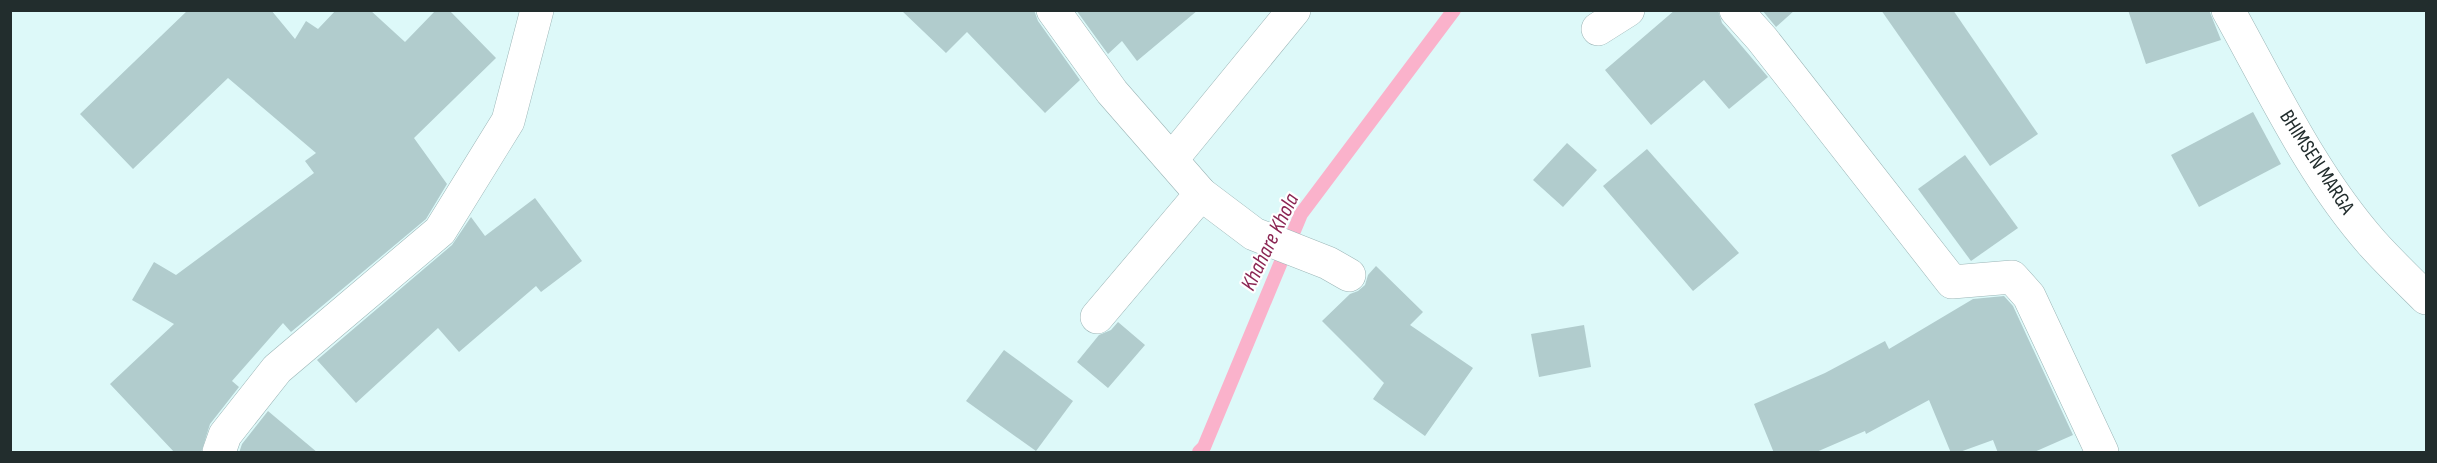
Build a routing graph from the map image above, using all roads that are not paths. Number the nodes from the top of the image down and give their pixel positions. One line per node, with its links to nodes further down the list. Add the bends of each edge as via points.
1 (537, 10): 13 (street, via 508,121 440,231 277,369 225,435)
2 (1053, 10): 8 (street, via 1112,92)
3 (1294, 10): 8 (street)
4 (1628, 10): 7 (street)
5 (1736, 10): 14 (street, via 1952,282 2012,277 2029,296)
6 (2228, 10): 11 (street, BHIMSEN MARGA, via 2328,185 2372,242)
7 (1598, 29)
8 (1172, 159): 9 (street)
9 (1201, 194): 10 (street, via 1254,234); 12 (street)
10 (1338, 269)
11 (2427, 298)
12 (1097, 317)
13 (219, 453)
14 (2102, 453)

